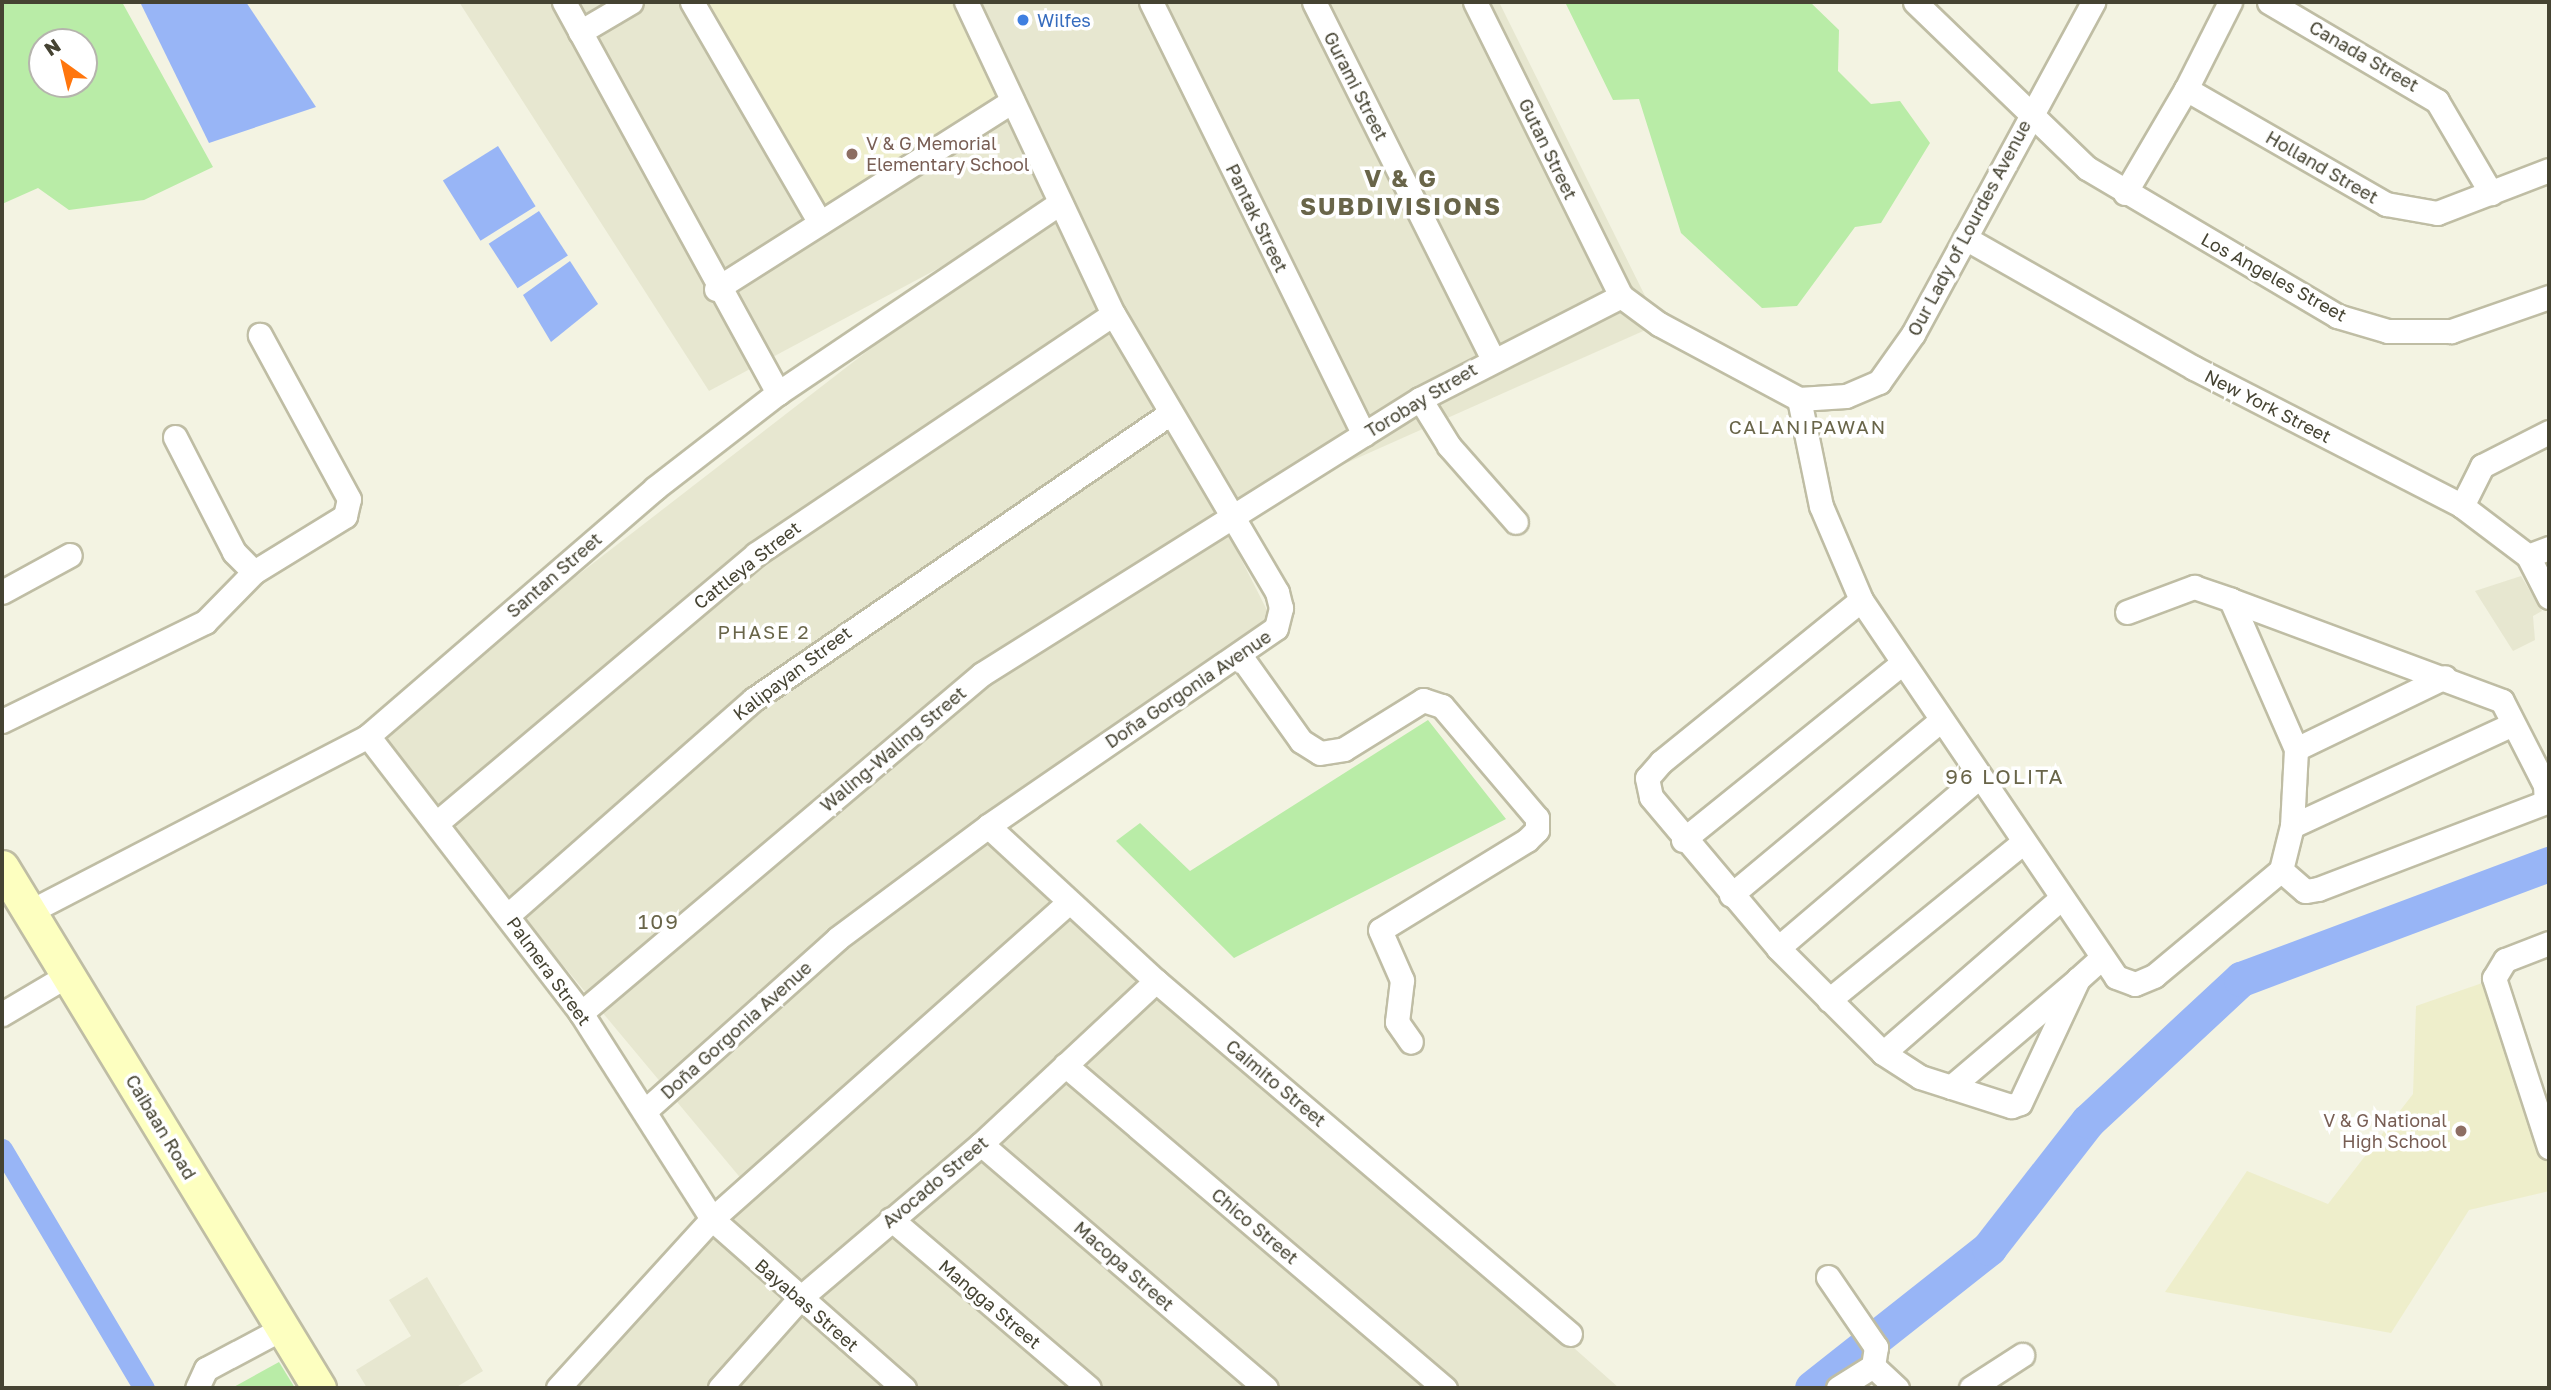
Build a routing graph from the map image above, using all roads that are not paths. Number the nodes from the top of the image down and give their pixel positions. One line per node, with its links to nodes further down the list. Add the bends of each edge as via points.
1 (564, 2): 12 (street)
2 (631, 2): 12 (street)
3 (692, 2): 20 (street)
4 (965, 2): 14 (street, Doña Gorgonia Avenue)
5 (1151, 2): 33 (street, Pantak Street)
6 (1314, 2): 27 (street, Gurami Street)
7 (1475, 2): 23 (street, Gutan Street)
8 (1915, 2): 15 (street, Los Angeles Street)
9 (2093, 2): 15 (street, Our Lady of Lourdes Avenue)
10 (2230, 2): 13 (street)
11 (2269, 2): 18 (street, Canada Street, via 2437,101)
12 (580, 32): 22 (street)
13 (2186, 89): 17 (street); 18 (street, Holland Street, via 2386,204 2437,214)
14 (1012, 101): 19 (street, Doña Gorgonia Avenue); 20 (street)
15 (2028, 117): 17 (street, Los Angeles Street); 21 (street, Our Lady of Lourdes Avenue)
16 (2549, 170): 18 (street, Holland Street)
17 (2124, 193): 24 (street, Los Angeles Street, via 2337,316 2388,331 2451,331)
18 (2491, 193)
19 (1060, 204): 25 (street, Doña Gorgonia Avenue); 28 (street, Santan Street)
20 (820, 223): 22 (street)
21 (1965, 238): 30 (street, Our Lady of Lourdes Avenue, via 1913,334 1879,382 1846,396); 35 (street, New York Street, via 2194,368)
22 (716, 289): 28 (street)
23 (1621, 296): 27 (street, Torobay Street); 30 (street, via 1659,324)
24 (2549, 297)
25 (1113, 314): 31 (street, Doña Gorgonia Avenue); 55 (street, Cattleya Street, via 756,554)
26 (260, 335): 40 (street, via 349,499 345,516)
27 (1492, 358): 29 (street, Torobay Street)
28 (778, 393): 52 (street, Santan Street, via 655,488)
29 (1420, 399): 33 (street, Torobay Street); 37 (street, via 1449,446)
30 (1799, 399): 43 (street, via 1821,506)
31 (1169, 414): 36 (street, Doña Gorgonia Avenue); 66 (street, Kalipayan Street, via 754,699)
32 (2549, 432): 35 (street, via 2482,466)
33 (1364, 435): 36 (street, Torobay Street)
34 (175, 437): 40 (street, via 234,552)
35 (2462, 506): 38 (street, New York Street)
36 (1230, 519): 46 (street, Doña Gorgonia Avenue, via 1281,608 1276,628); 74 (street, Waling-Waling Street, via 982,674)
37 (1516, 522)
38 (2539, 552): 42 (street, New York Street)
39 (70, 555): 41 (street)
40 (254, 572): 49 (street, via 205,622)
41 (2, 592)
42 (2549, 597)
43 (1861, 600): 47 (street); 58 (street, via 1647,778 1651,797)
44 (2231, 600): 45 (street, via 2194,587); 48 (street); 53 (street)
45 (2127, 612)
46 (1239, 654): 56 (street, Doña Gorgonia Avenue); 76 (street, via 1301,741 1320,753 1344,749 1423,700 1435,702 1469,733 1537,818 1537,830 1527,840 1380,930 1402,980 1397,1022)
47 (1901, 664): 50 (street); 58 (street)
48 (2445, 677): 51 (street, via 2502,701); 53 (street)
49 (2, 720)
50 (1941, 720): 54 (street); 62 (street)
51 (2513, 724): 57 (street); 61 (street, via 2545,785 2546,802 2533,811 2417,847 2318,888 2305,891)
52 (368, 736): 55 (street, Palmera Street); 65 (street, Santan Street)
53 (2296, 749): 57 (street)
54 (1979, 778): 59 (street); 68 (street)
55 (439, 821): 66 (street, Palmera Street)
56 (988, 826): 64 (street, Caimito Street); 80 (street, Doña Gorgonia Avenue, via 838,938)
57 (2292, 826): 61 (street)
58 (1684, 840): 62 (street)
59 (2022, 843): 63 (street); 73 (street)
60 (2, 867): 65 (street, Caibaan Road)
61 (2281, 870): 69 (street, via 2154,976 2135,984 2116,977)
62 (1731, 895): 68 (street)
63 (2060, 899): 69 (street); 77 (street)
64 (1068, 903): 72 (street, Caimito Street); 83 (street)
65 (29, 912): 70 (street, Caibaan Road)
66 (508, 915): 74 (street, Palmera Street)
67 (2549, 943): 82 (street, via 2505,960 2495,972)
68 (1778, 948): 73 (street)
69 (2100, 959): 71 (street)
70 (68, 975): 75 (street); 87 (street, Caibaan Road)
71 (2078, 979): 79 (street); 79 (street, via 2021,1103 2011,1106)
72 (1156, 981): 78 (street, Avocado Street); 88 (street, Caimito Street)
73 (1829, 1000): 77 (street)
74 (581, 1013): 80 (street, Palmera Street)
75 (2, 1014)
76 (1411, 1042)
77 (1883, 1053): 79 (street, via 1906,1070)
78 (1065, 1065): 81 (street, Avocado Street); 98 (street, Chico Street)
79 (1951, 1087)
80 (647, 1109): 83 (street, Palmera Street)
81 (981, 1143): 84 (street, Avocado Street); 97 (street, Macopa Street)
82 (2549, 1147)
83 (712, 1219): 86 (street, Bayabas Street); 94 (street)
84 (891, 1219): 86 (street, Avocado Street); 96 (street, Mangga Street)
85 (1828, 1277): 90 (street, via 1876,1347)
86 (799, 1299): 91 (street, Avocado Street); 95 (street, Bayabas Street)
87 (283, 1328): 92 (street, via 206,1369); 93 (street, Caibaan Road)
88 (1570, 1334)
89 (2022, 1355): 101 (street)
90 (1873, 1366): 99 (street); 100 (street)
91 (729, 1385)
92 (197, 1388)
93 (320, 1388)
94 (558, 1388)
95 (904, 1388)
96 (1089, 1388)
97 (1266, 1388)
98 (1445, 1388)
99 (1839, 1388)
100 (1897, 1388)
101 (1971, 1388)

